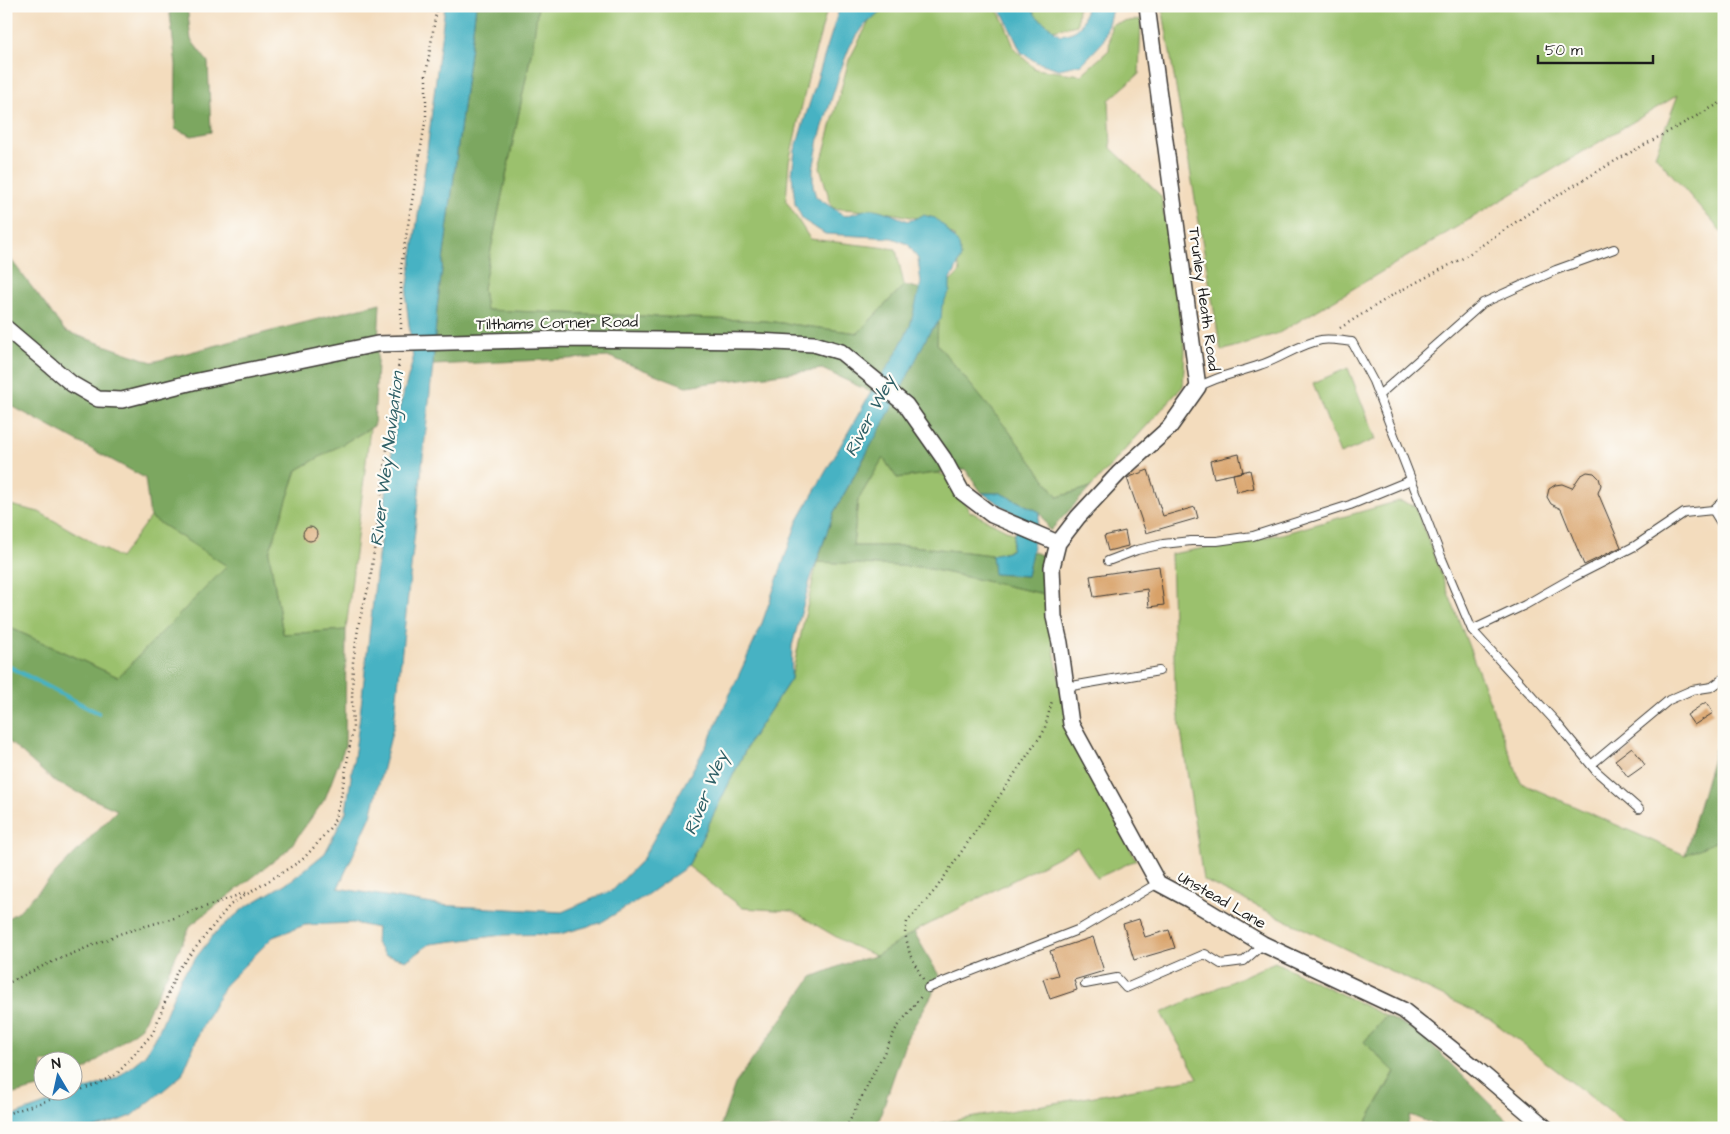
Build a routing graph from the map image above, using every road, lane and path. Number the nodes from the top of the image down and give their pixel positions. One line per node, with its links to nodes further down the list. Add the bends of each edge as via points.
1 (437, 6): 7 (path, via 426,75 426,117 401,267)
2 (1147, 6): 8 (street, Trunley Heath Road)
3 (1724, 101): 6 (path, via 1615,161 1535,209 1463,258 1396,293)
4 (1614, 249): 9 (lane, via 1556,270 1483,303)
5 (6, 328): 7 (street, Tilthams Corner Road, via 72,384 98,399 122,400 318,356 377,344)
6 (1321, 339): 8 (lane); 9 (lane, via 1352,342)
7 (402, 343): 14 (street, Tilthams Corner Road, via 566,339 754,341 814,344 841,352 906,405 944,459 962,492 992,516); 24 (path, via 370,582 353,662 354,729 340,802 333,824 302,860)
8 (1198, 387): 14 (street, Trunley Heath Road, via 1169,428 1119,473)
9 (1379, 395): 10 (lane)
10 (1411, 480): 15 (lane, via 1350,505 1253,536 1217,542 1163,544); 16 (lane)
11 (1724, 500): 12 (lane)
12 (1713, 510): 13 (lane); 16 (lane, via 1684,513 1634,546)
13 (1724, 528)
14 (1058, 544): 19 (street, Unstead Lane, via 1052,567 1054,617)
15 (1108, 561)
16 (1472, 630): 21 (lane)
17 (1159, 671): 19 (lane)
18 (1724, 678): 21 (lane, via 1712,687 1692,690 1669,700)
19 (1066, 687): 23 (street, Unstead Lane, via 1071,724)
20 (1053, 697): 28 (path, via 1044,731 936,889 907,922 905,933 910,955)
21 (1591, 765): 22 (lane)
22 (1639, 809)
23 (1158, 884): 25 (street, Unstead Lane); 28 (lane, via 1080,930)
24 (250, 891): 26 (path, via 122,933); 29 (path, via 230,905 177,971 153,1033 117,1074 95,1085)
25 (1263, 944): 27 (lane, via 1244,961 1221,964 1205,954 1126,988 1117,978); 31 (street, Unstead Lane, via 1403,1010)
26 (6, 984)
27 (1085, 984)
28 (928, 988): 30 (path, via 896,1028)
29 (6, 1114)
30 (846, 1128)
31 (1546, 1128)

